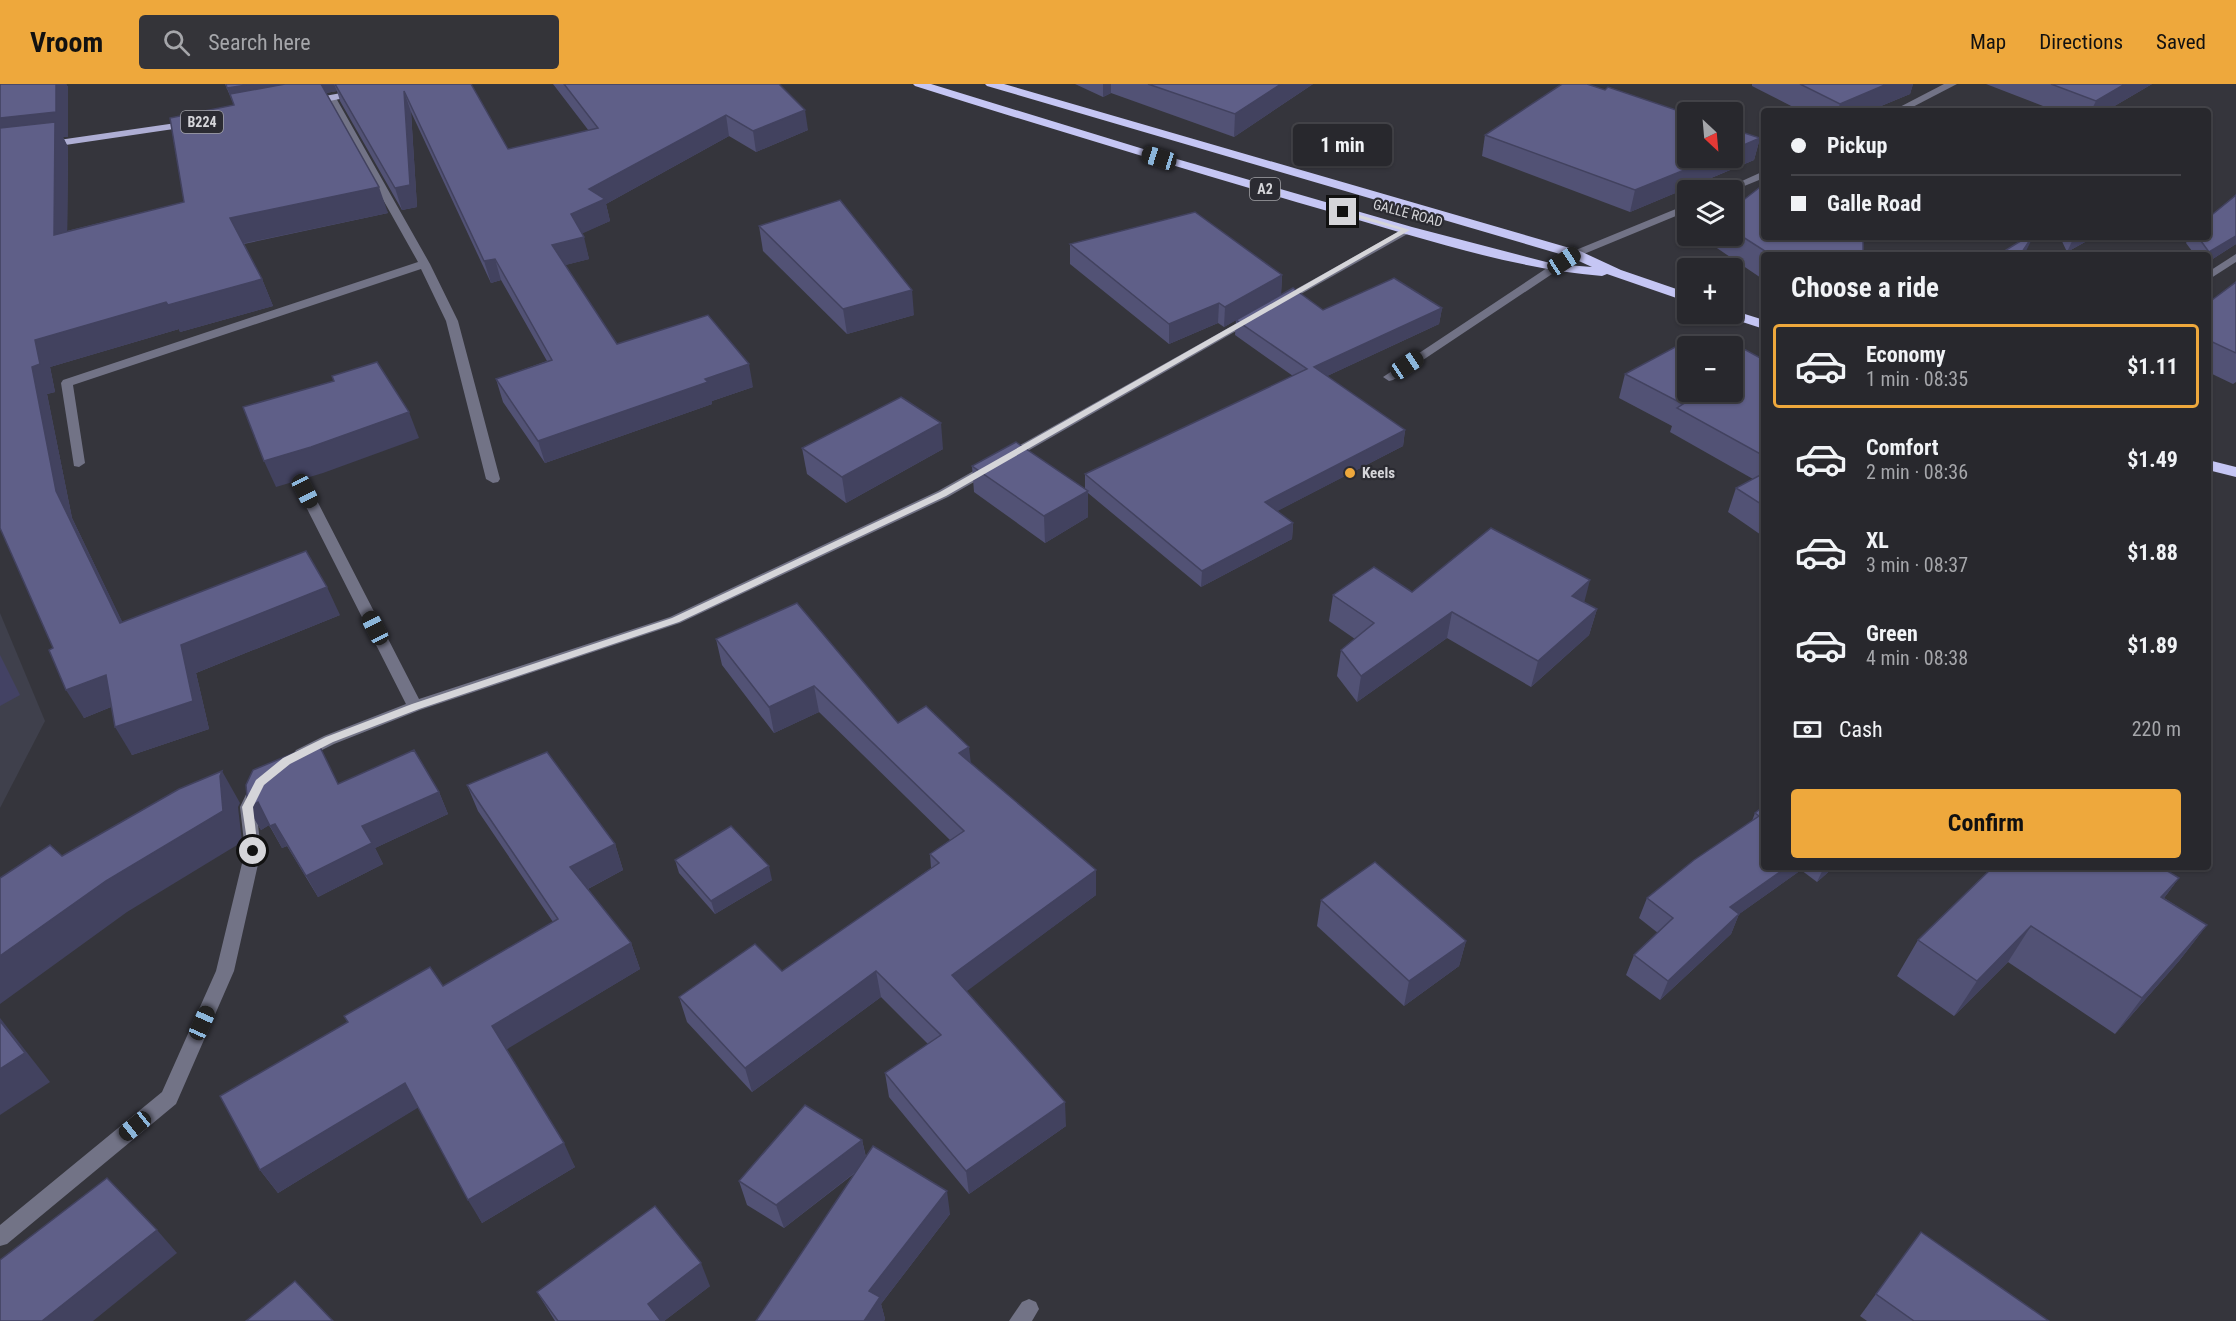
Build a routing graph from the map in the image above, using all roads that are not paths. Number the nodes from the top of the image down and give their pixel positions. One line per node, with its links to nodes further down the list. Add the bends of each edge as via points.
1 (919, 84): 13 (highway, GALLE ROAD / A2)
2 (991, 84): 14 (highway, GALLE ROAD / A2)
3 (1952, 84): 7 (street)
4 (371, 90): 5 (main road)
5 (330, 98): 6 (main road); 16 (street)
6 (297, 104)
7 (1903, 108)
8 (196, 123): 9 (main road, B224)
9 (33, 146)
10 (1761, 175): 11 (street)
11 (1743, 183)
12 (1677, 212): 14 (street)
13 (1407, 230): 17 (highway, GALLE ROAD / A2); 29 (street, via 943,494 675,620)
14 (1575, 254): 17 (street); 18 (highway, GALLE ROAD / A2)
15 (2236, 256): 19 (street)
16 (424, 264): 24 (street, via 66,383); 27 (street, via 452,321)
17 (1554, 268): 18 (highway, GALLE ROAD / A2); 23 (street)
18 (1616, 273): 20 (highway, GALLE ROAD / A2)
19 (2211, 275)
20 (1677, 294)
21 (1743, 318): 22 (highway)
22 (1761, 324)
23 (1389, 377)
24 (79, 463)
25 (2211, 466): 26 (highway)
26 (2236, 472)
27 (493, 479)
28 (305, 491): 29 (street)
29 (415, 706): 30 (street)
30 (286, 761)
31 (269, 775): 32 (street, via 260,782 248,807 253,851 225,970 169,1098)
32 (0, 1237)

